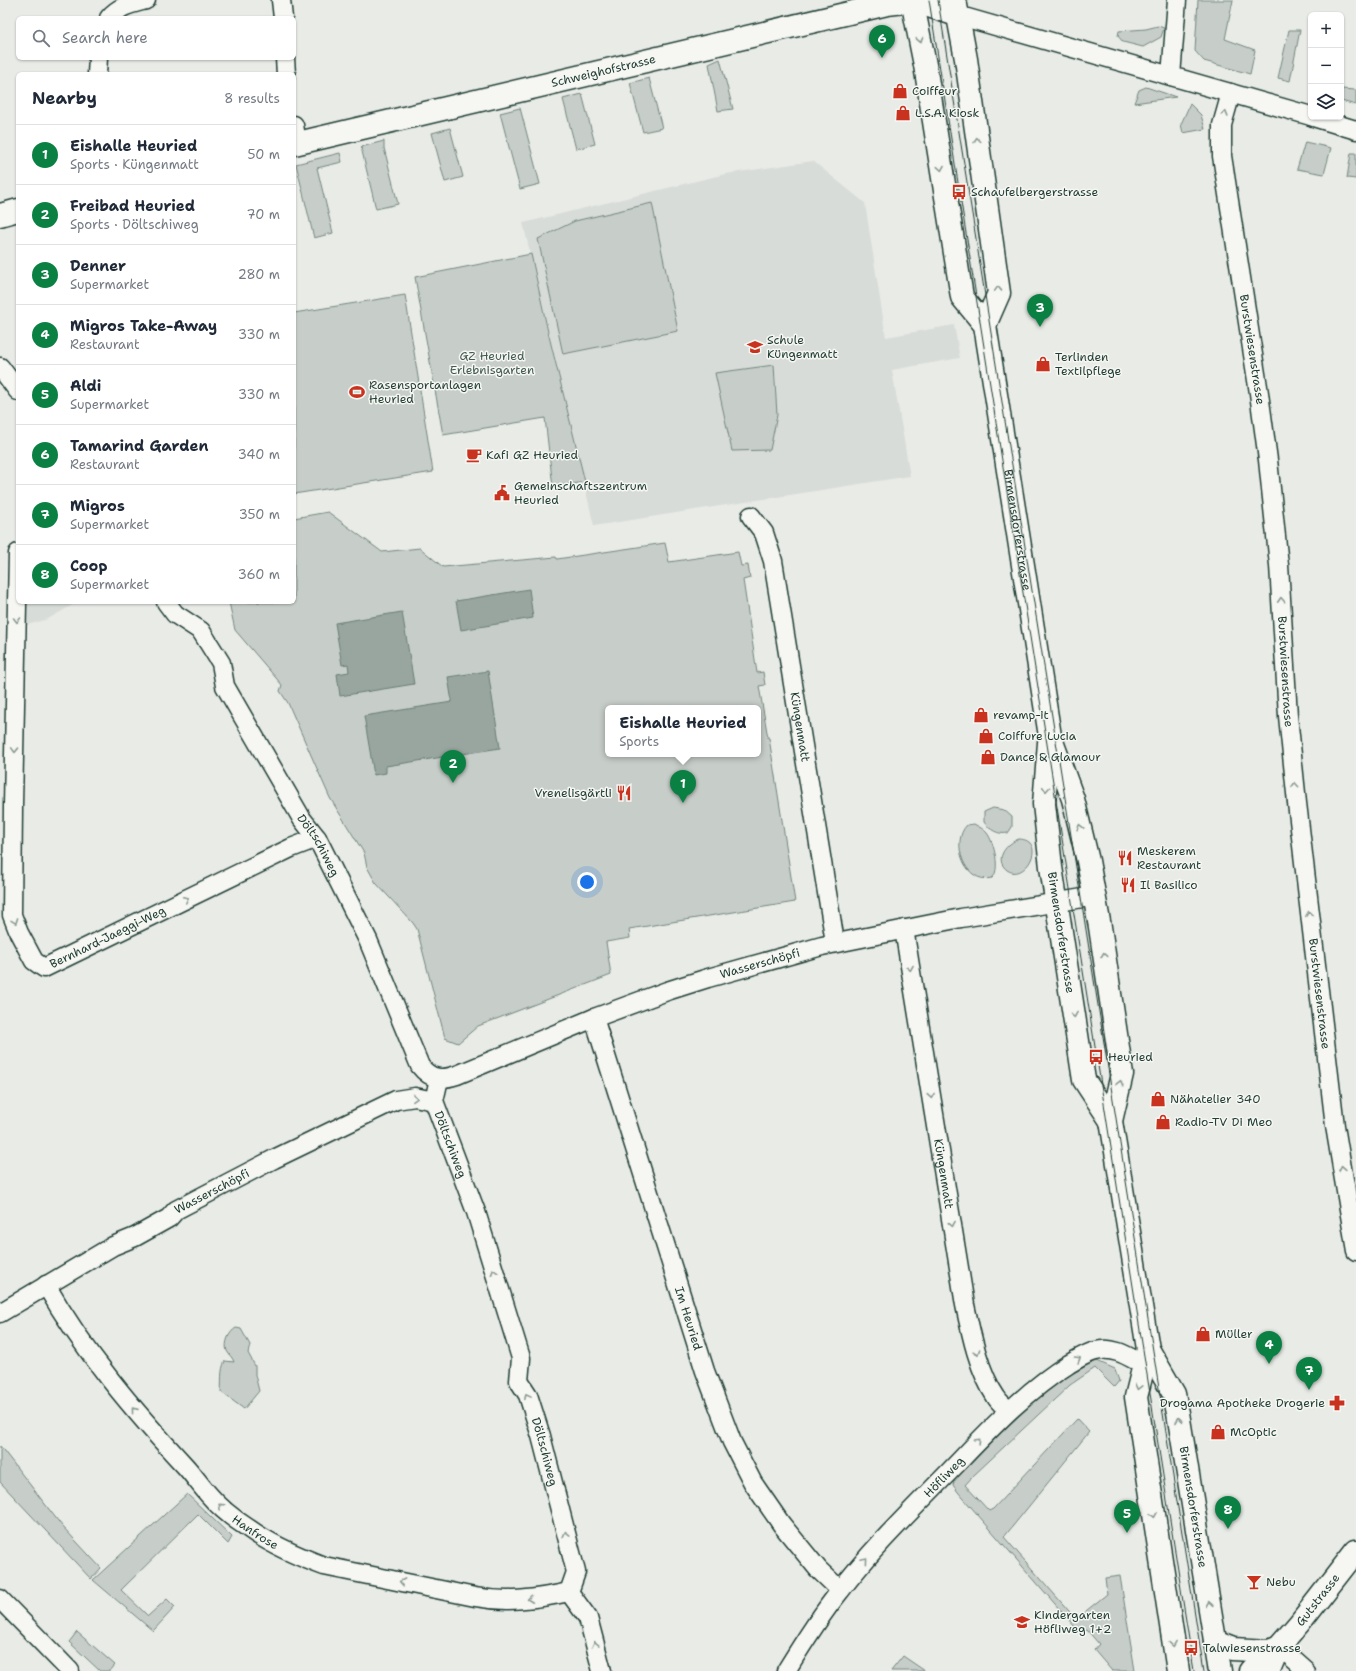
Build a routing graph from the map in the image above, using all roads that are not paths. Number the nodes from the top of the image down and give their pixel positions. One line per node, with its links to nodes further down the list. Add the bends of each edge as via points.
1 (146, 0): 6 (street, via 122,6)
2 (281, 0): 7 (street)
3 (1177, 0): 12 (street)
4 (913, 1): 5 (main road); 17 (main road, Schweighofstrasse, via 887,4); 20 (main road, one-way to 20, via 962,297)
5 (956, 7): 12 (street); 20 (main road, one-way to 5, via 999,293 966,59)
6 (111, 16)
7 (283, 16)
8 (98, 60): 10 (street)
9 (285, 60): 11 (street)
10 (97, 72)
11 (286, 72)
12 (1171, 76): 13 (street)
13 (1231, 93): 14 (street); 36 (street, Burstwiesenstrasse, one-way to 13, via 1335,1126 1296,803 1279,565 1267,453 1222,156 1222,124)
14 (1308, 116)
15 (1322, 120): 16 (street)
16 (1356, 130)
17 (296, 137)
18 (16, 211): 19 (main road)
19 (0, 215)
20 (985, 325): 26 (main road, Birmensdorferstrasse)
21 (0, 367): 22 (street)
22 (16, 388)
23 (751, 516): 31 (street, Küngenmatt, via 764,533 773,561)
24 (17, 604): 27 (street, Bernhard-Jaeggi-Weg, one-way to 27, via 12,915 34,961 44,968 291,848)
25 (168, 604): 27 (street, Döltschiweg, via 175,614 202,631 221,663 224,686 302,819)
26 (1050, 736): 28 (main road, Birmensdorferstrasse, one-way to 26, via 1073,799); 29 (main road, Birmensdorferstrasse, one-way to 29, via 1044,804)
27 (317, 838): 33 (street, Döltschiweg, via 368,940 420,1066 428,1075)
28 (1095, 896): 29 (street, Wasserschöpfi); 35 (main road, Birmensdorferstrasse, one-way to 28, via 1122,1074)
29 (1057, 902): 30 (street, Wasserschöpfi); 35 (main road, Birmensdorferstrasse, one-way to 35, via 1084,1080)
30 (904, 929): 31 (street, Wasserschöpfi); 40 (street, Küngenmatt, one-way to 40, via 965,1305 985,1376 995,1396)
31 (835, 942): 32 (street, Wasserschöpfi, via 708,978)
32 (594, 1018): 33 (street, Wasserschöpfi); 42 (street, Im Heuried, via 705,1371 732,1442 753,1483 782,1525 818,1569)
33 (439, 1079): 34 (street, Döltschiweg)
34 (436, 1106): 37 (street, Wasserschöpfi, one-way to 34, via 113,1246 169,1218 176,1210 396,1100 415,1097); 43 (street, Döltschiweg, one-way to 34, via 576,1572 541,1436 528,1395 519,1381 521,1358 476,1212)
35 (1111, 1121): 39 (main road, Birmensdorferstrasse)
36 (1356, 1250)
37 (46, 1285): 38 (street, Wasserschöpfi); 43 (street, Hanfrose, one-way to 37, via 526,1600 492,1600 324,1566 269,1542 232,1516 210,1496 151,1431 80,1339)
38 (0, 1313)
39 (1146, 1357): 40 (street, Höfliweg, one-way to 39, via 1058,1371 1087,1353 1112,1350); 45 (main road, Birmensdorferstrasse, one-way to 39, via 1174,1394); 50 (main road, Birmensdorferstrasse, one-way to 50, via 1136,1397)
40 (1008, 1410): 42 (street, Höfliweg, one-way to 40, via 881,1542)
41 (1356, 1551): 46 (main road, Gutstrasse)
42 (840, 1590): 49 (street, Höfliweg, via 810,1631)
43 (569, 1592): 48 (street, one-way to 43, via 588,1618)
44 (0, 1599): 47 (street)
45 (1215, 1642): 46 (main road, via 1233,1649); 51 (main road, Birmensdorferstrasse)
46 (1272, 1656): 52 (main road, Gutstrasse); 53 (street)
47 (62, 1668)
48 (602, 1671)
49 (786, 1671)
50 (1178, 1671)
51 (1220, 1671)
52 (1250, 1671)
53 (1306, 1671)

